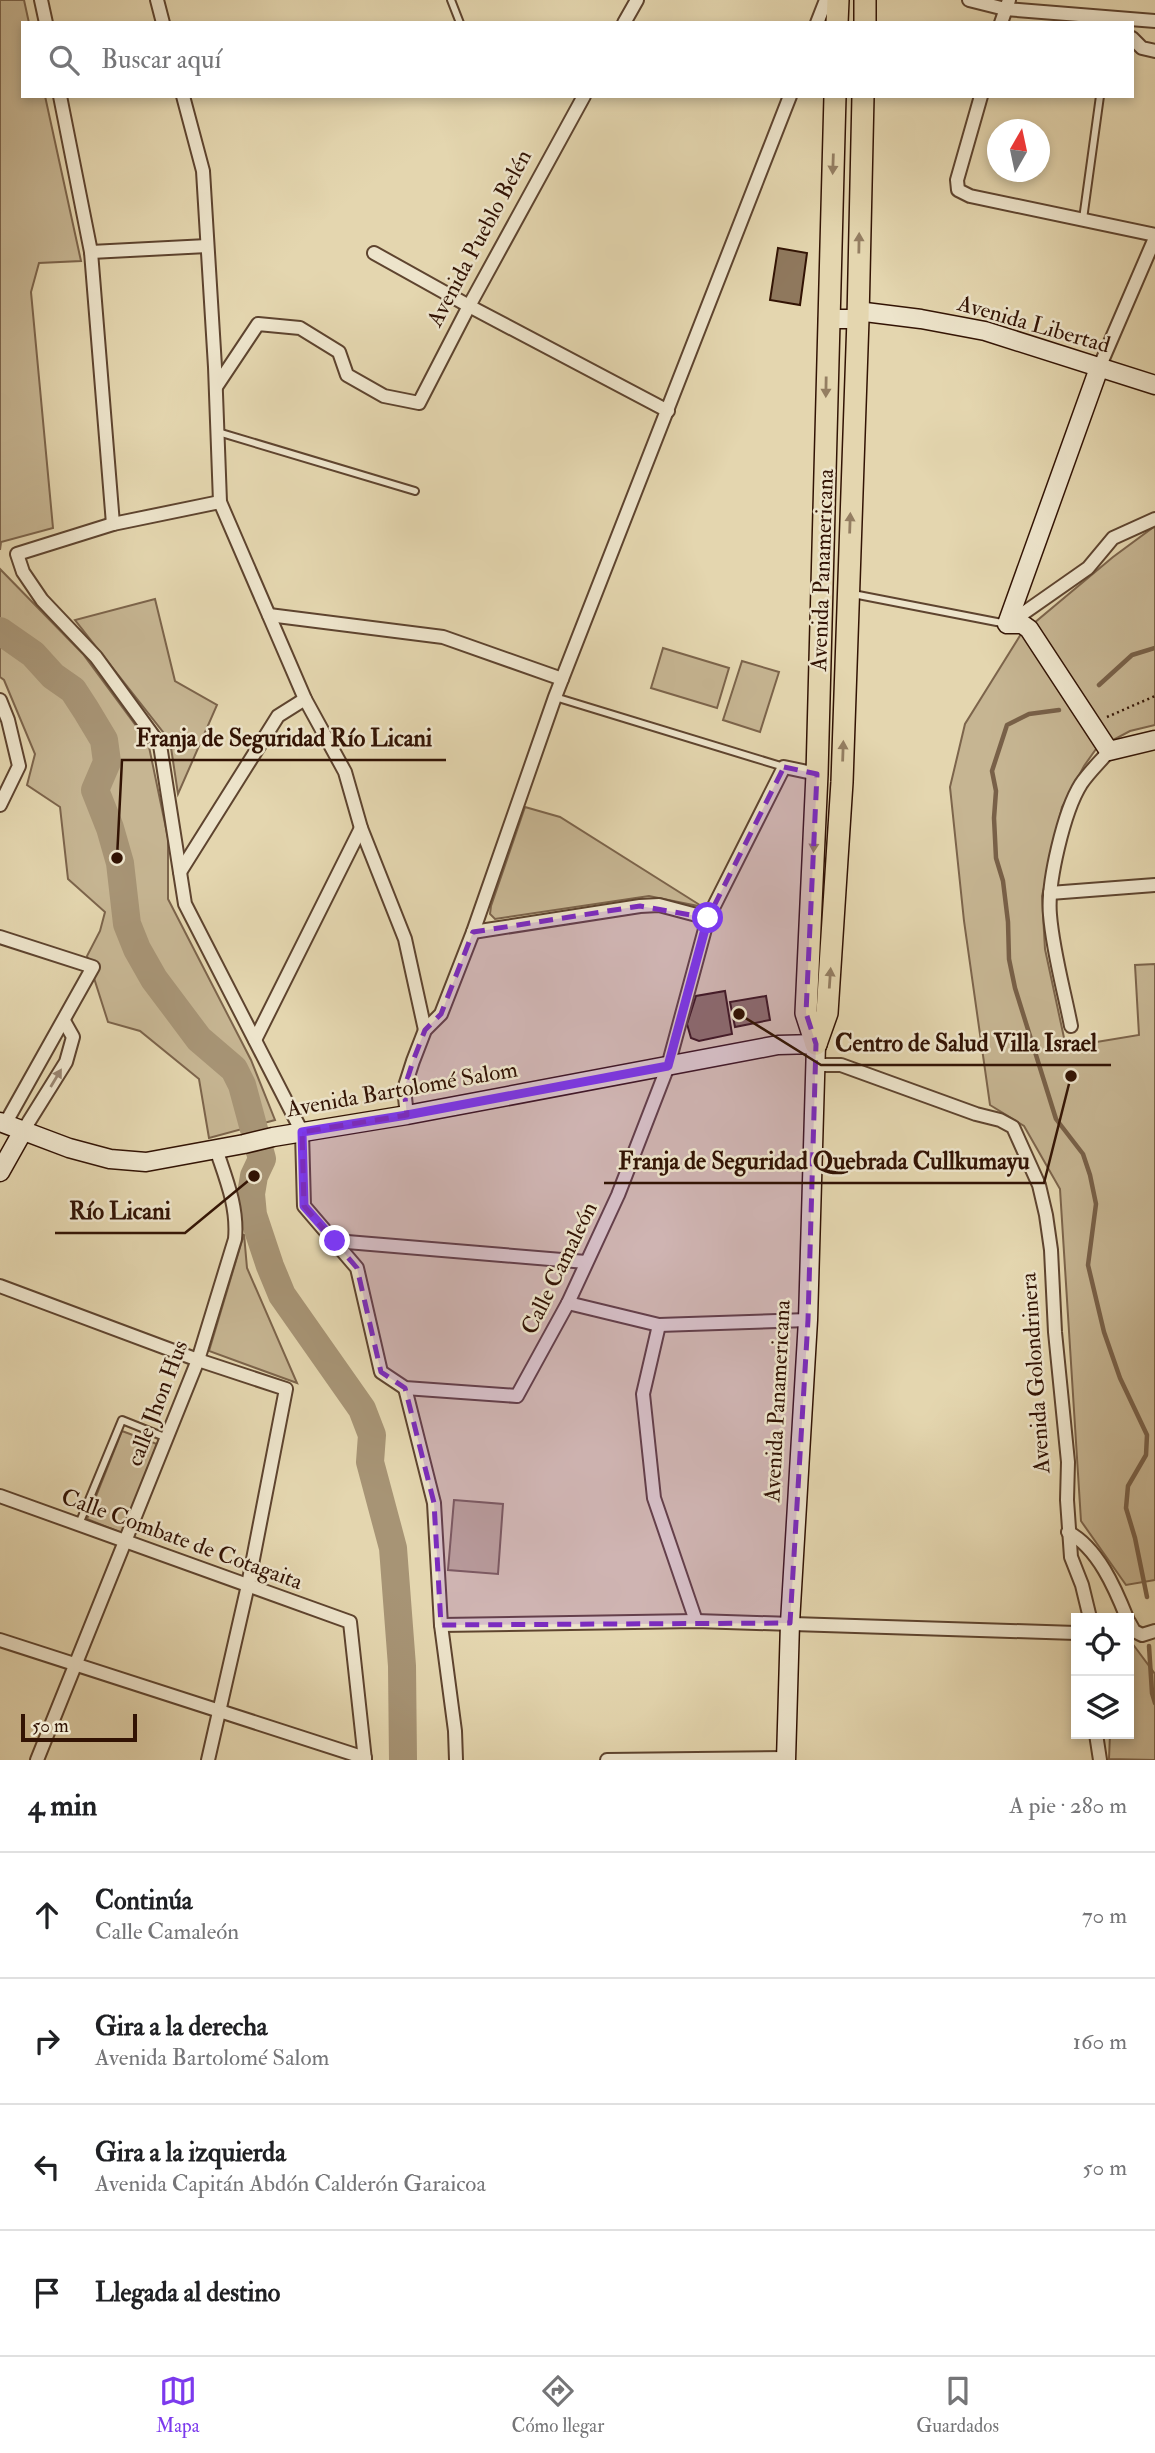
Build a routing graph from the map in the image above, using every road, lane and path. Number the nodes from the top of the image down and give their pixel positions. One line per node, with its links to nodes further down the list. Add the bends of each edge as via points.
1 (41, 0): 10 (street)
2 (157, 0): 11 (street)
3 (452, 0): 12 (lane)
4 (637, 0): 13 (street)
5 (826, 0): 14 (street)
6 (838, 0): 15 (main road)
7 (865, 0): 16 (main road)
8 (969, 0): 9 (street)
9 (1007, 5): 17 (street)
10 (46, 21)
11 (162, 21)
12 (459, 21)
13 (625, 21)
14 (818, 21)
15 (837, 21)
16 (865, 21)
17 (1112, 21): 18 (street)
18 (1155, 21)
19 (1134, 40): 20 (street)
20 (1155, 51)
21 (60, 98): 32 (street)
22 (184, 98): 31 (street, via 203,171)
23 (583, 98): 34 (street, Avenida Pueblo Belén)
24 (789, 98): 40 (street)
25 (835, 98): 36 (main road, Avenida Panamericana, one-way to 36)
26 (863, 98): 35 (main road, Avenida Panamericana, one-way to 26)
27 (980, 98): 29 (street, via 958,190)
28 (1100, 98): 29 (lane)
29 (1083, 220): 30 (street)
30 (1155, 237): 37 (street)
31 (207, 246): 32 (street); 39 (street)
32 (91, 252): 45 (street)
33 (374, 253): 34 (street)
34 (469, 306): 39 (street, Avenida Pueblo Belén, via 419,403 384,396 347,374 339,352 300,328 258,324); 40 (street)
35 (857, 315): 36 (street, Avenida Libertad); 37 (street, Avenida Libertad, via 921,319 985,331); 46 (main road, Avenida Panamericana, one-way to 35)
36 (828, 319): 58 (main road, Avenida Panamericana, one-way to 58)
37 (1100, 368): 38 (street, Avenida Libertad); 48 (street)
38 (1155, 385)
39 (216, 387): 41 (street)
40 (668, 411): 49 (street)
41 (218, 432): 42 (lane); 43 (street)
42 (415, 491)
43 (220, 502): 45 (street); 47 (street)
44 (1155, 519): 48 (street, via 1113,538 1087,568)
45 (113, 524): 61 (street, via 18,554 23,572 42,600 96,657 160,745)
46 (847, 593): 48 (lane); 71 (main road, Avenida Panamericana, one-way to 46, via 827,1013 842,782)
47 (269, 615): 49 (street, via 443,637); 52 (street)
48 (1007, 624): 54 (street, via 1029,629)
49 (562, 679): 51 (street)
50 (1155, 696): 54 (path)
51 (555, 697): 57 (lane); 65 (street)
52 (305, 699): 60 (street, via 345,772); 61 (street, via 278,716)
53 (0, 700): 59 (street, via 19,766)
54 (1092, 723): 56 (street)
55 (1155, 740): 56 (street)
56 (1109, 751): 63 (street, via 1073,799)
57 (784, 767): 58 (street); 64 (street, Calle Camaleón)
58 (817, 774): 71 (main road, Avenida Panamericana, one-way to 71, via 806,1013)
59 (0, 806)
60 (361, 828): 69 (street, via 404,939); 70 (street)
61 (180, 872): 70 (street, via 185,904)
62 (1155, 885): 63 (street)
63 (1050, 893): 68 (street, via 1050,916)
64 (708, 918): 65 (street, via 659,905 640,906); 72 (street, Calle Camaleón)
65 (473, 932): 69 (street, via 441,1014)
66 (0, 937): 67 (street, via 93,967)
67 (64, 1021): 74 (street); 75 (street, one-way to 67, via 65,1062 73,1037)
68 (1071, 1026)
69 (425, 1030): 73 (street, via 404,1089)
70 (255, 1040): 76 (street)
71 (816, 1054): 72 (street, Avenida Bartolomé Salom, via 778,1045); 83 (street, Avenida Panamericana); 90 (street, Avenida Golondrinera, via 1013,1127 1039,1185 1051,1250 1068,1462)
72 (668, 1066): 73 (street, Avenida Bartolomé Salom); 80 (street, Calle Camaleón, via 618,1195)
73 (407, 1115): 76 (street, Avenida Bartolomé Salom)
74 (2, 1127): 75 (street, Avenida Bartolomé Salom)
75 (23, 1131): 77 (street, Avenida Bartolomé Salom, via 110,1159 146,1162); 78 (street)
76 (302, 1132): 77 (street, Avenida Bartolomé Salom); 79 (street, via 304,1206)
77 (216, 1149): 85 (street, calle Jhon Hus, via 237,1221)
78 (0, 1172)
79 (335, 1241): 80 (street); 86 (street, via 357,1268 381,1372)
80 (586, 1262): 82 (street, Calle Camaleón)
81 (0, 1286): 85 (street)
82 (568, 1303): 84 (street); 86 (street, Calle Camaleón, via 517,1396)
83 (808, 1320): 84 (street); 96 (street, Avenida Panamericana)
84 (659, 1325): 95 (street, via 643,1394 654,1498)
85 (198, 1360): 87 (street, calle Jhon Hus); 92 (street, via 286,1389)
86 (405, 1388): 97 (street, via 434,1503)
87 (167, 1438): 89 (lane, via 122,1420); 91 (street, calle Jhon Hus)
88 (0, 1496): 89 (street, Calle Combate de Cotagaita)
89 (79, 1524): 91 (street, Calle Combate de Cotagaita)
90 (1068, 1532): 93 (street, Avenida Golondrinera); 94 (street, via 1086,1546 1108,1577)
91 (125, 1540): 92 (street, Calle Combate de Cotagaita); 102 (street, calle Jhon Hus)
92 (248, 1584): 103 (street); 105 (street, Calle Combate de Cotagaita, via 350,1622)
93 (1089, 1613)
94 (1125, 1613)
95 (696, 1621): 96 (street); 97 (street)
96 (790, 1623): 100 (street); 106 (street, Avenida Panamericana)
97 (442, 1625): 109 (street)
98 (1134, 1631): 99 (street, via 1142,1635)
99 (1155, 1631)
100 (1071, 1633)
101 (0, 1640): 102 (street)
102 (75, 1665): 103 (street); 107 (street, calle Jhon Hus)
103 (218, 1712): 105 (street); 108 (street)
104 (1097, 1739): 111 (street)
105 (365, 1759)
106 (786, 1759): 110 (street)
107 (37, 1760)
108 (208, 1760)
109 (456, 1760)
110 (607, 1760)
111 (1100, 1760)

